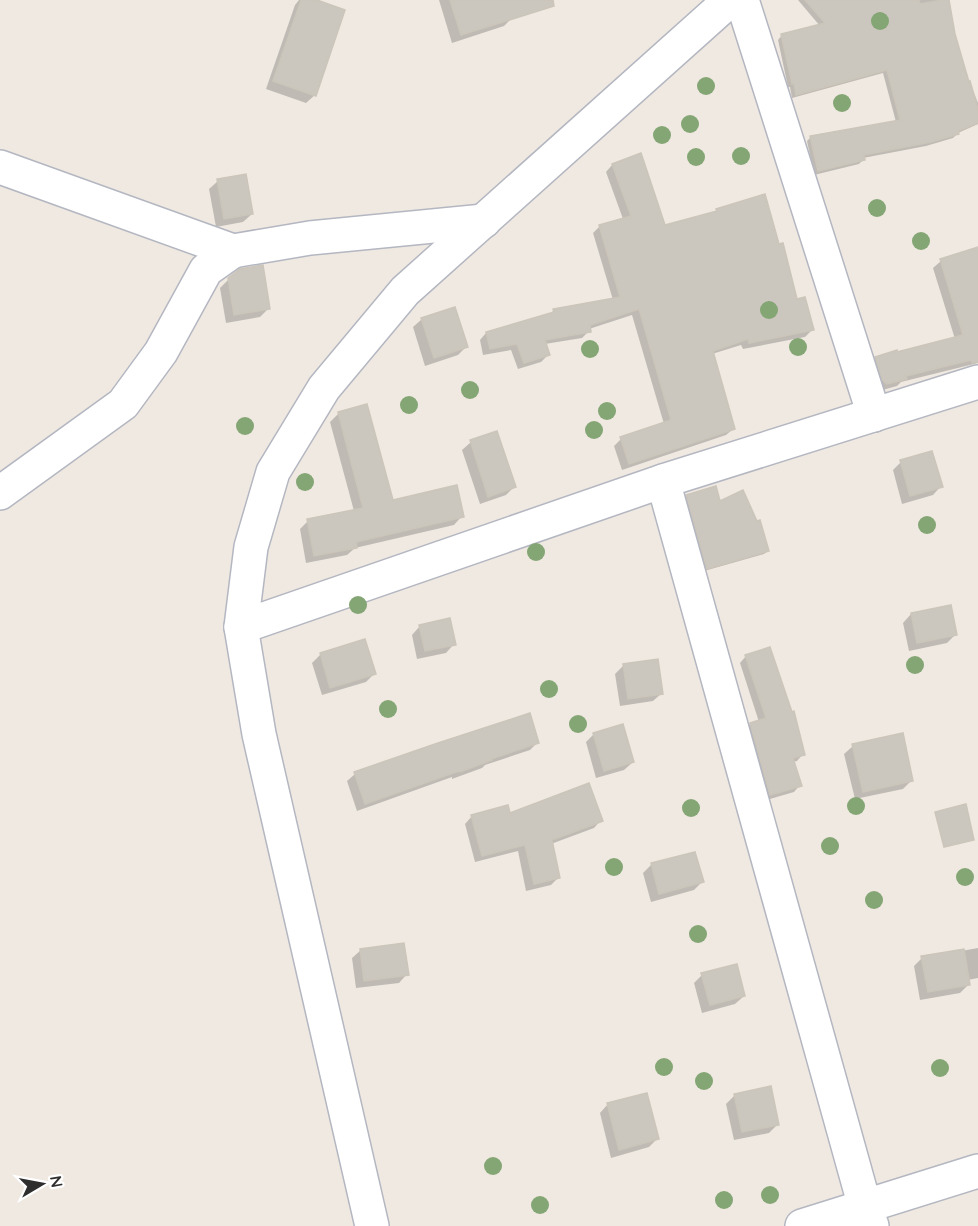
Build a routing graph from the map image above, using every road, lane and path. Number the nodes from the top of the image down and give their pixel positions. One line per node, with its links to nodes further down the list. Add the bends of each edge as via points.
1 (730, 0): 4 (street)
2 (742, 0): 7 (street)
3 (0, 167): 5 (street)
4 (484, 221): 5 (street, via 310,238); 10 (street, via 405,291 324,388 273,472 251,548)
5 (233, 251): 9 (street, via 206,270 161,352 123,404)
6 (978, 382): 7 (street)
7 (874, 415): 8 (street)
8 (663, 481): 10 (street); 12 (street)
9 (0, 493)
10 (241, 627): 13 (street, via 259,734)
11 (978, 1171): 12 (street)
12 (868, 1216): 14 (street)
13 (372, 1226)
14 (802, 1226)

